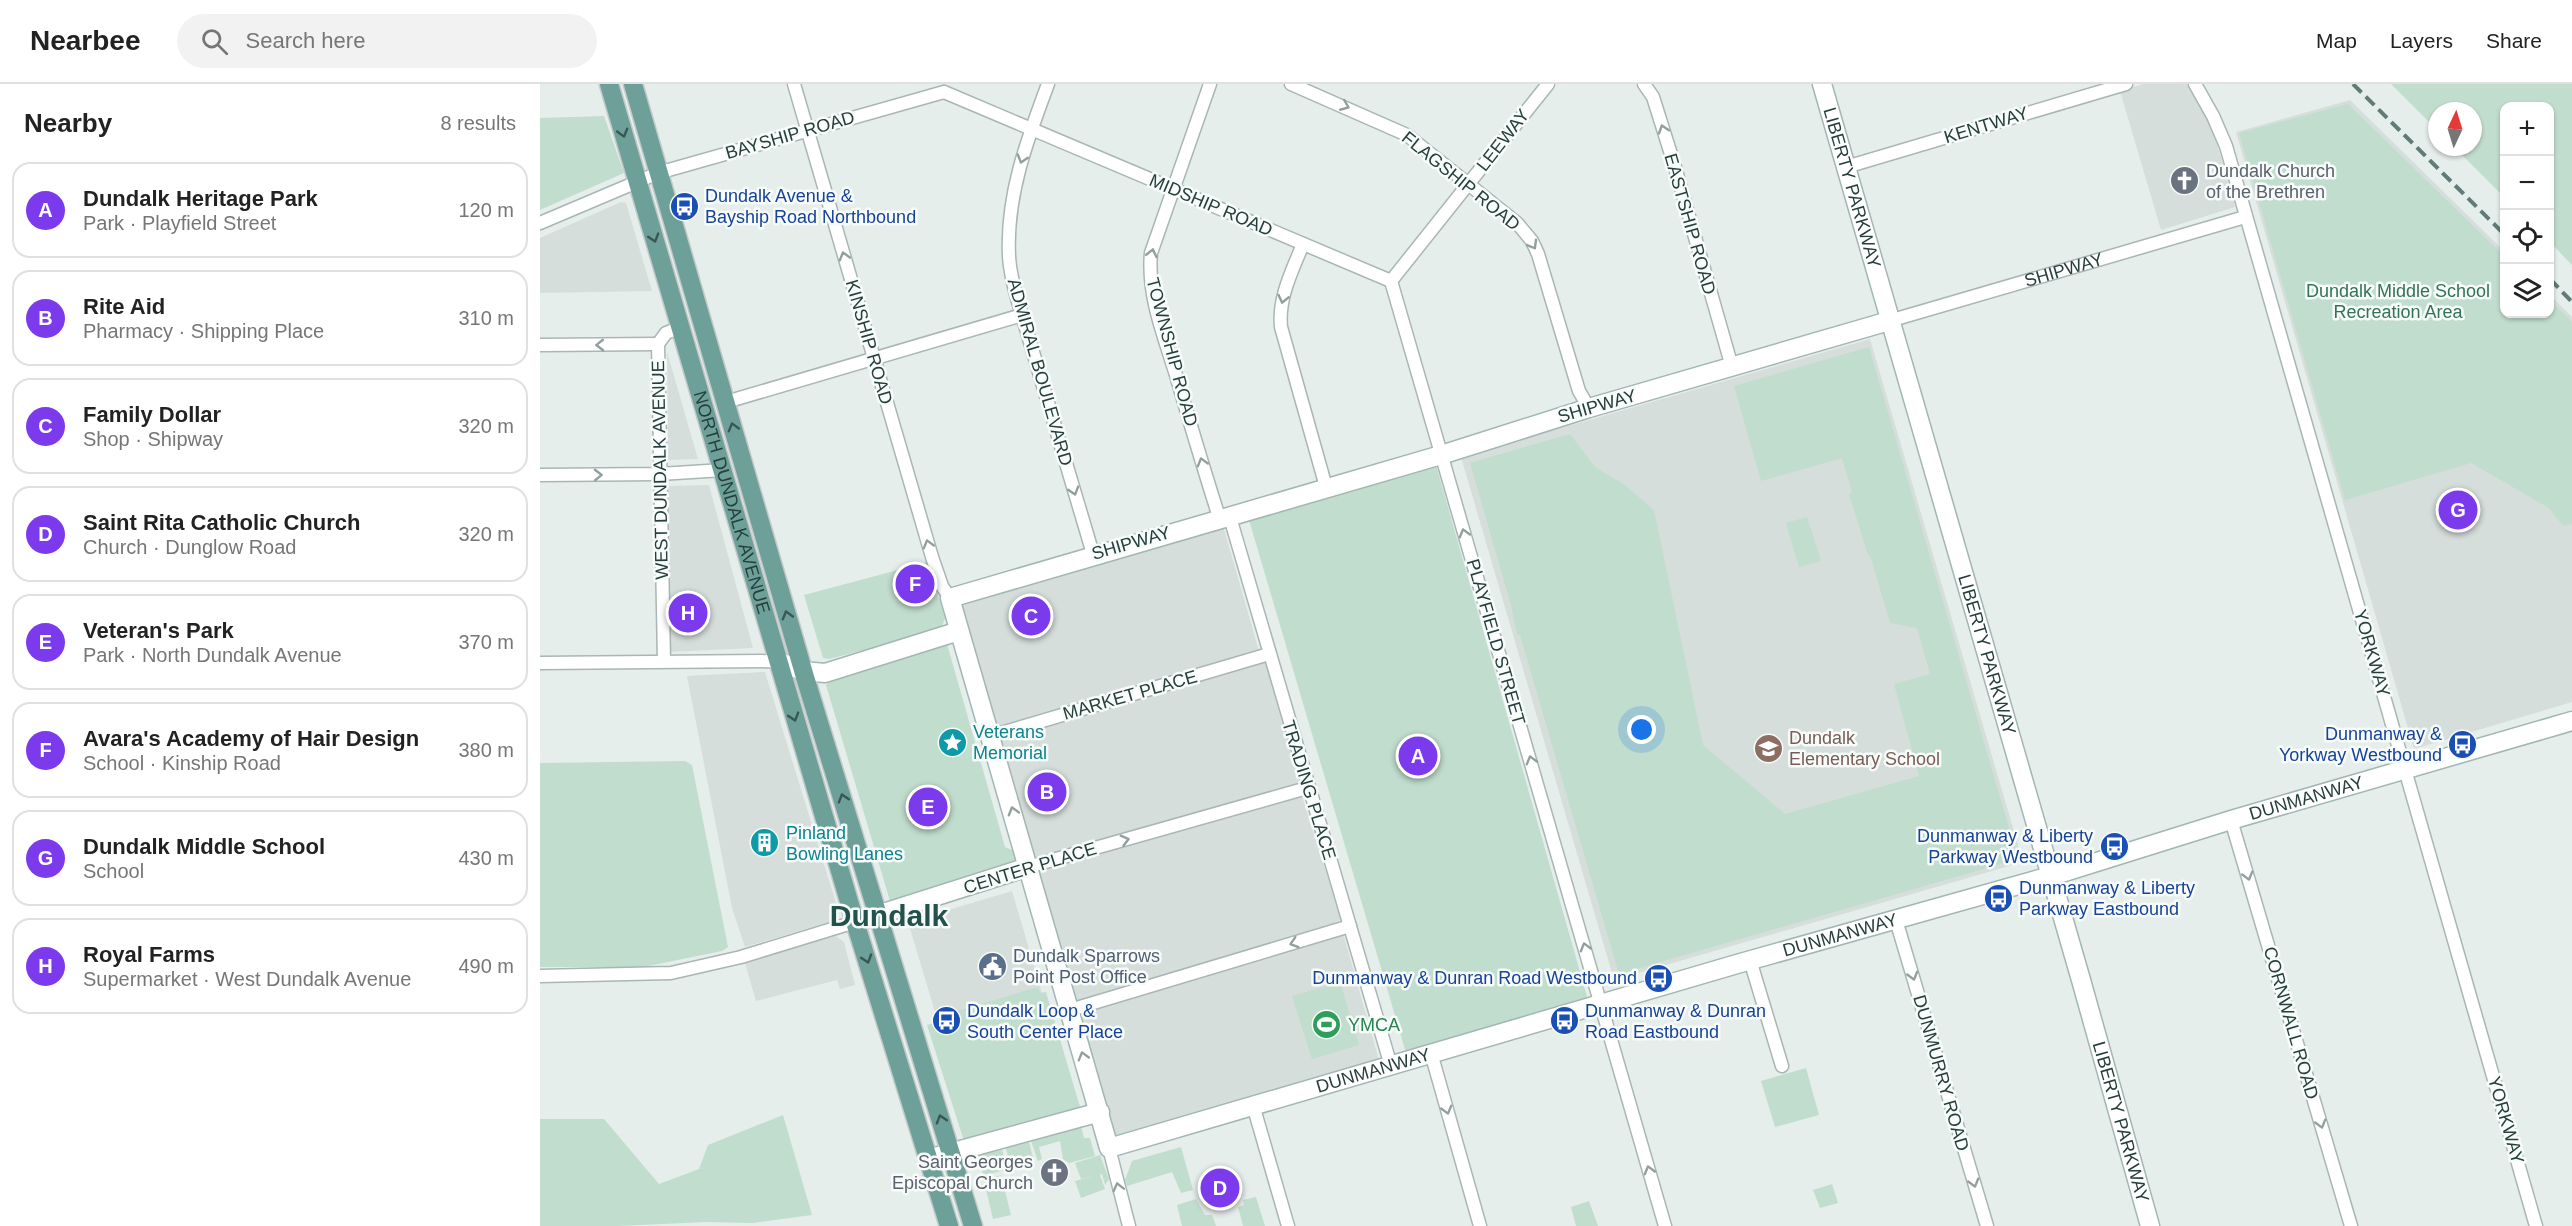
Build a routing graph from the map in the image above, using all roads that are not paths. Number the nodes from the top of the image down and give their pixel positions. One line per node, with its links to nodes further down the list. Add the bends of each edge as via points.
1 (609, 84): 17 (main road, NORTH DUNDALK AVENUE, one-way to 17)
2 (633, 84): 16 (main road, NORTH DUNDALK AVENUE)
3 (794, 84): 14 (street, KINSHIP ROAD)
4 (1048, 84): 13 (street, ADMIRAL BOULEVARD)
5 (1210, 84): 19 (street, TOWNSHIP ROAD)
6 (1291, 84): 18 (street, FLAGSHIP ROAD, one-way to 18, via 1407,135)
7 (1548, 84): 18 (street, LEEWAY)
8 (1644, 84): 30 (street, EASTSHIP ROAD, one-way to 8, via 1675,167 1653,97)
9 (1822, 84): 15 (street, LIBERTY PARKWAY)
10 (2126, 84): 15 (street, KENTWAY)
11 (2195, 84): 20 (street, YORKWAY, via 2226,146)
12 (943, 88): 13 (street, MIDSHIP ROAD); 14 (street, BAYSHIP ROAD)
13 (1032, 128): 19 (street, MIDSHIP ROAD); 24 (street, ADMIRAL BOULEVARD, one-way to 24, via 1016,182 1010,227 1011,278)
14 (808, 131): 16 (street, BAYSHIP ROAD); 29 (street, KINSHIP ROAD, one-way to 14)
15 (1846, 166): 25 (street, LIBERTY PARKWAY)
16 (658, 173): 17 (street, BAYSHIP ROAD); 31 (main road, NORTH DUNDALK AVENUE)
17 (637, 182): 21 (street, BAYSHIP ROAD); 26 (main road, NORTH DUNDALK AVENUE, one-way to 26)
18 (1469, 183): 23 (street, LEEWAY); 32 (street, FLAGSHIP ROAD, one-way to 32, via 1517,223 1532,241 1579,391)
19 (1174, 189): 22 (street, MIDSHIP ROAD); 38 (street, TOWNSHIP ROAD, one-way to 19, via 1152,293 1151,253)
20 (2245, 217): 25 (street, SHIPWAY); 49 (street, YORKWAY)
21 (540, 223)
22 (1303, 244): 23 (street, MIDSHIP ROAD); 37 (street, one-way to 37, via 1283,295 1281,327)
23 (1391, 281): 33 (street, PLAYFIELD STREET)
24 (1022, 315): 29 (street); 39 (street, ADMIRAL BOULEVARD, one-way to 39)
25 (1888, 321): 30 (street, SHIPWAY); 53 (street, LIBERTY PARKWAY)
26 (681, 327): 27 (street, WEST DUNDALK AVENUE, via 666,333); 34 (main road, NORTH DUNDALK AVENUE)
27 (658, 344): 28 (street, one-way to 28); 35 (street, WEST DUNDALK AVENUE)
28 (540, 345)
29 (873, 360): 31 (street); 40 (street, KINSHIP ROAD, one-way to 29, via 932,557)
30 (1732, 367): 32 (street, SHIPWAY)
31 (726, 402): 46 (main road, NORTH DUNDALK AVENUE, one-way to 31)
32 (1589, 408): 33 (street, SHIPWAY)
33 (1441, 455): 37 (street, SHIPWAY); 60 (street, PLAYFIELD STREET, one-way to 33)
34 (723, 470): 35 (street); 44 (main road, NORTH DUNDALK AVENUE)
35 (660, 474): 36 (street, one-way to 35); 43 (street, WEST DUNDALK AVENUE)
36 (540, 475)
37 (1326, 488): 38 (street, SHIPWAY)
38 (1224, 516): 39 (street, SHIPWAY); 42 (street, TRADING PLACE)
39 (1093, 554): 40 (street, SHIPWAY)
40 (950, 598): 41 (street)
41 (959, 631): 46 (street, via 825,673); 48 (street)
42 (1269, 654): 48 (street, MARKET PLACE); 50 (street, TRADING PLACE)
43 (664, 661): 44 (street); 45 (street)
44 (777, 661): 46 (street); 56 (main road, NORTH DUNDALK AVENUE, one-way to 56)
45 (540, 663)
46 (803, 671): 54 (main road, NORTH DUNDALK AVENUE, one-way to 46)
47 (2572, 721): 49 (street, DUNMANWAY)
48 (991, 736): 52 (street, one-way to 48)
49 (2406, 769): 51 (street, DUNMANWAY); 79 (street, YORKWAY)
50 (1307, 788): 52 (street, CENTER PLACE, one-way to 50); 57 (street, TRADING PLACE)
51 (2231, 820): 53 (street, DUNMANWAY); 78 (street, CORNWALL ROAD, one-way to 78)
52 (1028, 867): 54 (street, CENTER PLACE); 61 (street)
53 (2051, 876): 55 (street, DUNMANWAY); 77 (street, LIBERTY PARKWAY)
54 (877, 915): 56 (street, CENTER PLACE); 68 (main road, NORTH DUNDALK AVENUE, one-way to 54)
55 (1896, 920): 58 (street, DUNMANWAY); 76 (street, DUNMURRY ROAD, one-way to 76)
56 (855, 922): 59 (street, CENTER PLACE, via 741,957 671,973); 69 (main road, NORTH DUNDALK AVENUE, one-way to 69)
57 (1350, 926): 61 (street, one-way to 61); 63 (street, TRADING PLACE)
58 (1750, 960): 60 (street, DUNMANWAY); 64 (street)
59 (540, 976)
60 (1602, 1004): 62 (street, DUNMANWAY); 75 (street, PLAYFIELD STREET, one-way to 60)
61 (1070, 1010): 66 (street, one-way to 61)
62 (1431, 1053): 63 (street, DUNMANWAY); 74 (street, one-way to 74)
63 (1390, 1066): 65 (street, DUNMANWAY)
64 (1782, 1066)
65 (1253, 1105): 67 (street, DUNMANWAY); 73 (street)
66 (1100, 1112): 67 (street); 68 (street)
67 (1109, 1148): 72 (street, one-way to 67)
68 (951, 1154): 69 (street); 71 (main road, NORTH DUNDALK AVENUE)
69 (928, 1159): 70 (main road, NORTH DUNDALK AVENUE)
70 (948, 1226)
71 (973, 1226)
72 (1129, 1226)
73 (1288, 1226)
74 (1480, 1226)
75 (1665, 1226)
76 (1987, 1226)
77 (2150, 1226)
78 (2351, 1226)
79 (2536, 1226)

